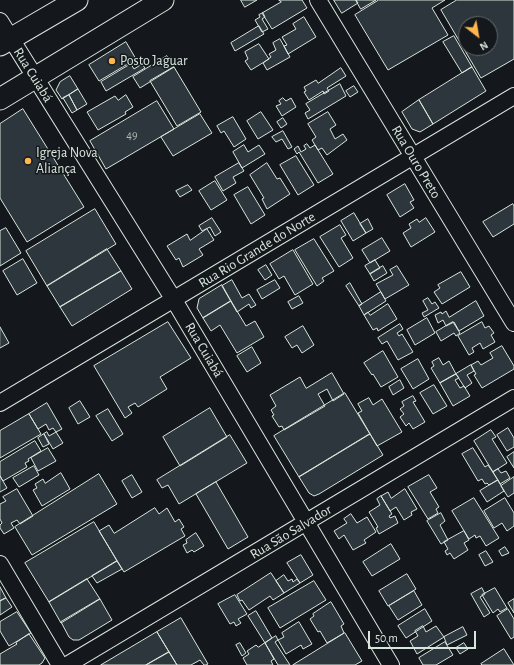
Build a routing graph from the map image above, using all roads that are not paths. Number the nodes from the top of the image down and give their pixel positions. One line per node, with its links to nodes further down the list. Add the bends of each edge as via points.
1 (77, 0): 5 (main road)
2 (163, 0): 6 (main road)
3 (318, 0): 9 (street, Rua Ouro Preto)
4 (0, 21): 5 (street, Rua Cuiabá)
5 (5, 42): 6 (street, Rua Cuiabá)
6 (36, 78): 8 (main road); 10 (street, Rua Cuiabá)
7 (514, 96): 9 (street, Rua Rio Grande do Norte)
8 (0, 99)
9 (413, 157): 10 (street, Rua Rio Grande do Norte); 11 (street, Rua Ouro Preto)
10 (174, 300): 13 (street, Rua Rio Grande do Norte); 14 (street, Rua Cuiabá)
11 (514, 323)
12 (514, 398): 14 (street, Rua São Salvador)
13 (0, 404)
14 (306, 523): 17 (street, Rua São Salvador); 18 (street, Rua Cuiabá)
15 (0, 564): 16 (street)
16 (60, 665)
17 (67, 665)
18 (391, 665)

